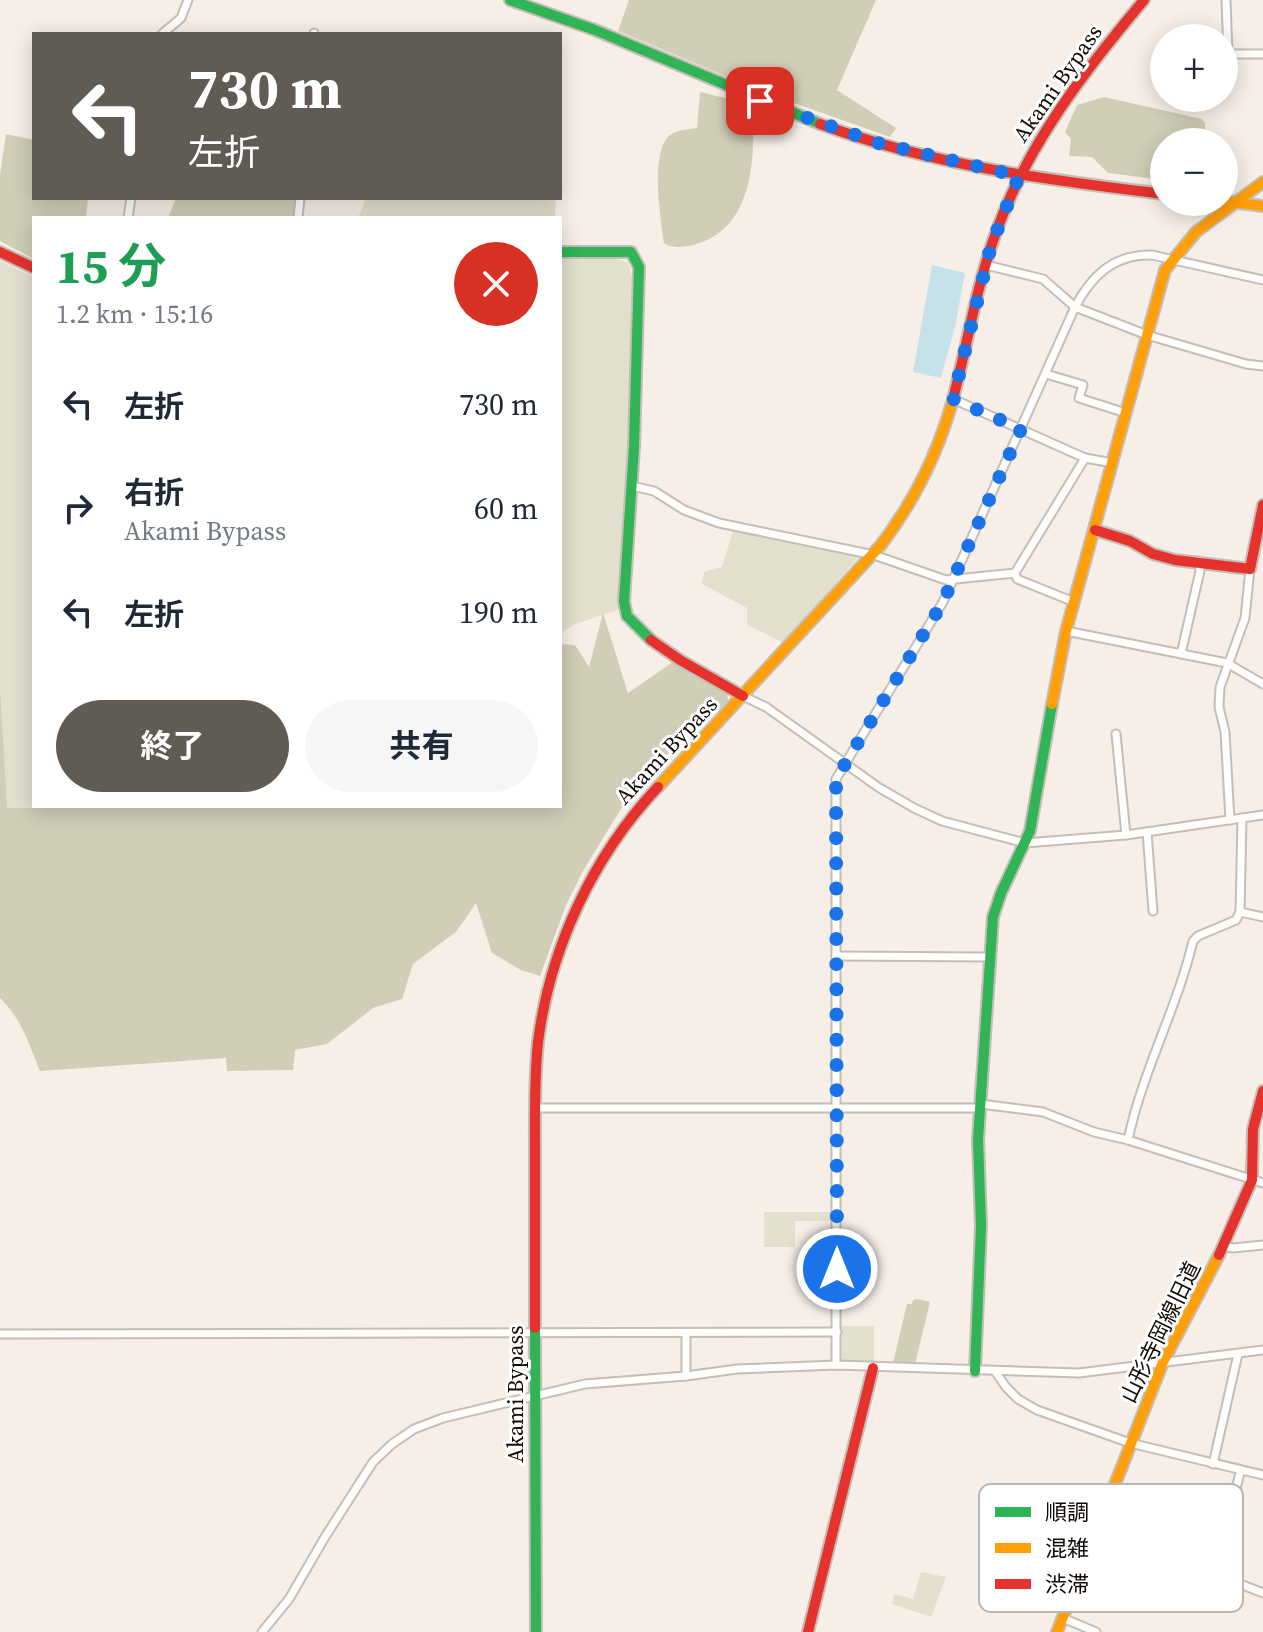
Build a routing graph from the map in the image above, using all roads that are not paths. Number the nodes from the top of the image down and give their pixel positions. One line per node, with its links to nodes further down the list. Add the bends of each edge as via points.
1 (188, 0): 5 (street, via 181,18)
2 (510, 0): 7 (street, via 844,133)
3 (1144, 0): 7 (street, Akami Bypass, via 1085,71)
4 (1226, 0): 6 (street, via 1228,54)
5 (164, 32)
6 (1263, 54)
7 (1019, 176): 9 (street); 17 (street, Akami Bypass)
8 (1263, 182): 10 (street)
9 (1150, 192)
10 (1238, 197)
11 (1238, 203): 12 (street)
12 (1263, 206)
13 (1215, 216): 16 (street)
14 (0, 252): 18 (street)
15 (562, 252): 29 (street, via 631,252 639,267)
16 (1171, 259): 19 (street); 20 (street, via 1140,255 1116,262 1098,273); 21 (street)
17 (986, 265): 20 (street, via 1043,279); 24 (street, Akami Bypass)
18 (32, 267)
19 (1263, 280)
20 (1075, 307): 21 (street); 23 (street)
21 (1147, 335): 22 (street); 25 (street)
22 (1263, 366)
23 (1046, 374): 25 (street, via 1083,385 1079,398); 26 (street)
24 (953, 399): 26 (street); 32 (street, Akami Bypass, via 926,475)
25 (1126, 413): 28 (street)
26 (1021, 429): 27 (street); 36 (street)
27 (1085, 458): 28 (street); 35 (street)
28 (1113, 463): 31 (street)
29 (632, 486): 32 (street, via 654,491 719,523); 42 (street, via 625,613 671,653)
30 (1263, 505): 34 (street)
31 (1095, 530): 33 (street, via 1153,554); 37 (street)
32 (874, 555): 36 (street); 42 (street, Akami Bypass)
33 (1199, 561): 34 (street); 39 (street)
34 (1250, 569): 40 (street, via 1245,618)
35 (1015, 573): 36 (street); 37 (street, via 1017,579)
36 (953, 579): 44 (street)
37 (1074, 602): 38 (street)
38 (1066, 631): 39 (street); 50 (street, via 1035,813)
39 (1181, 654): 40 (street)
40 (1227, 663): 41 (street); 47 (street, via 1219,707)
41 (1263, 684)
42 (743, 696): 44 (street); 58 (street, Akami Bypass, via 645,799 584,890 561,941 547,991 536,1054)
43 (1116, 734): 49 (street)
44 (845, 764): 50 (street, via 942,821); 54 (street, via 836,779)
45 (1263, 815): 46 (street)
46 (1242, 818): 47 (street); 52 (street)
47 (1230, 820): 48 (street)
48 (1147, 832): 49 (street); 51 (street)
49 (1126, 835): 50 (street)
50 (1025, 843): 55 (street, via 993,917)
51 (1153, 911)
52 (1240, 912): 53 (street); 60 (street, via 1236,920 1193,941)
53 (1263, 917)
54 (836, 956): 55 (street); 59 (street)
55 (989, 957): 57 (street)
56 (1263, 1091): 61 (street, 山形寺岡線旧道, via 1253,1129)
57 (980, 1106): 59 (street); 60 (street, via 1043,1112); 73 (street)
58 (535, 1108): 59 (street); 65 (street, Akami Bypass)
59 (836, 1109): 64 (street)
60 (1128, 1140): 61 (street)
61 (1257, 1182): 63 (street, 山形寺岡線旧道)
62 (1263, 1245): 63 (street)
63 (1223, 1246): 70 (street, 山形寺岡線旧道)
64 (837, 1332): 66 (street); 71 (street)
65 (535, 1333): 66 (street); 67 (street); 76 (street, Akami Bypass)
66 (686, 1333): 75 (street)
67 (0, 1334)
68 (1263, 1350): 69 (street)
69 (1238, 1354): 70 (street); 78 (street)
70 (1163, 1362): 74 (street, via 1079,1373); 77 (street, 山形寺岡線旧道)
71 (836, 1365): 72 (street); 75 (street)
72 (873, 1368): 73 (street); 89 (street)
73 (975, 1371): 74 (street)
74 (995, 1371): 77 (street, via 1028,1406)
75 (686, 1376): 76 (street, via 585,1384)
76 (536, 1394): 87 (street, via 427,1423 384,1451); 88 (street, Akami Bypass)
77 (1130, 1443): 78 (street); 81 (street, 山形寺岡線旧道)
78 (1213, 1464): 79 (street)
79 (1241, 1470): 80 (street); 82 (street)
80 (1263, 1475)
81 (1114, 1484)
82 (1237, 1484)
83 (1243, 1585): 84 (street)
84 (1263, 1593)
85 (1065, 1612): 86 (street, 山形寺岡線旧道)
86 (1063, 1618): 90 (street, 山形寺岡線旧道); 91 (street)
87 (262, 1632)
88 (536, 1632)
89 (808, 1632)
90 (1057, 1632)
91 (1096, 1632)

